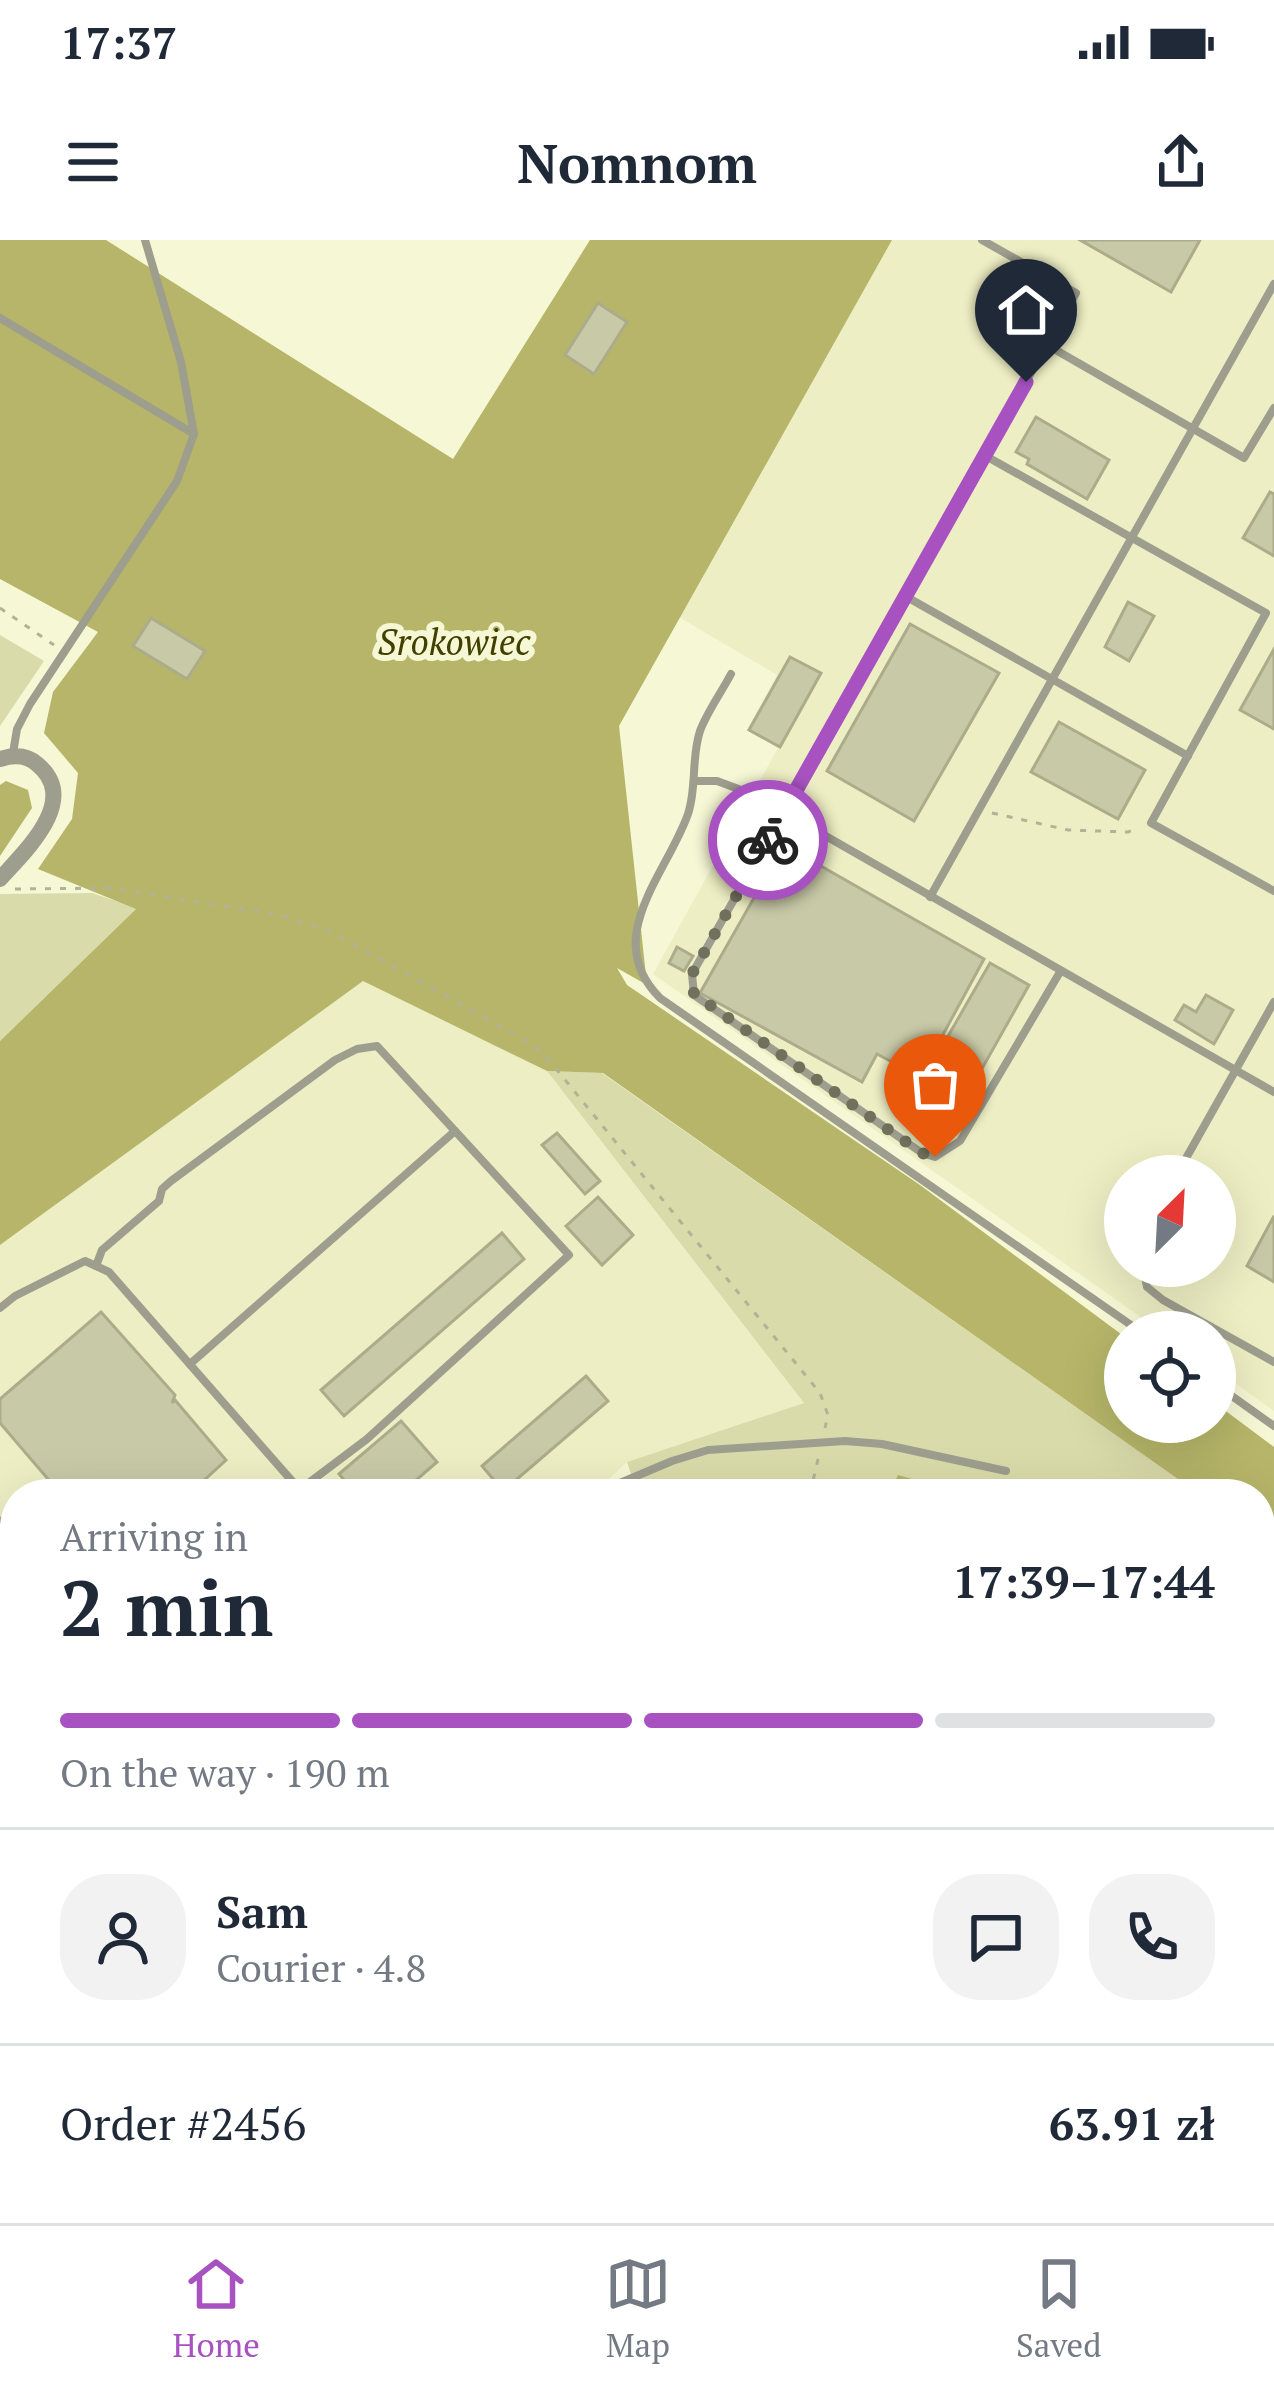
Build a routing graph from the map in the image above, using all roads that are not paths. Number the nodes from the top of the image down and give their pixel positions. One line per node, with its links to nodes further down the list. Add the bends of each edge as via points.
1 (145, 240): 8 (lane)
2 (982, 240): 5 (lane, via 1076,293)
3 (1274, 285): 7 (lane)
4 (0, 318): 8 (lane)
5 (1047, 345): 7 (lane); 9 (lane)
6 (1274, 408): 7 (lane, via 1244,458)
7 (1193, 429): 10 (lane)
8 (194, 434): 15 (lane, via 177,481 30,704)
9 (984, 455): 10 (lane); 11 (lane)
10 (1132, 538): 13 (lane); 14 (lane, via 1267,613)
11 (905, 596): 13 (lane); 17 (lane)
12 (731, 674): 16 (lane, via 700,732)
13 (1052, 680): 14 (lane); 20 (lane)
14 (1188, 756): 19 (lane, via 1151,823)
15 (6, 757): 18 (street, via 41,766 53,792 49,818)
16 (694, 781): 17 (lane, via 717,781); 30 (lane, via 678,841 641,906 636,949 647,985)
17 (784, 812): 20 (lane); 21 (lane, via 692,974 694,994 922,1153 935,1157 960,1141)
18 (0, 879)
19 (1274, 891)
20 (930, 897): 21 (lane)
21 (1060, 972): 23 (lane)
22 (1274, 1002): 23 (lane)
23 (1236, 1071): 24 (lane); 26 (lane)
24 (1274, 1092)
25 (455, 1131): 27 (lane, via 377,1046 357,1048 171,1181 102,1250); 32 (lane); 37 (lane, via 569,1255)
26 (1188, 1155)
27 (96, 1266): 29 (lane, via 86,1261); 32 (lane)
28 (1148, 1287): 31 (lane)
29 (0, 1308)
30 (1111, 1311)
31 (1274, 1362)
32 (190, 1364): 36 (lane)
33 (1236, 1399): 34 (lane)
34 (1274, 1426)
35 (1006, 1471): 38 (lane, via 882,1444 822,1443 708,1450)
36 (286, 1479)
37 (314, 1479)
38 (628, 1479)

